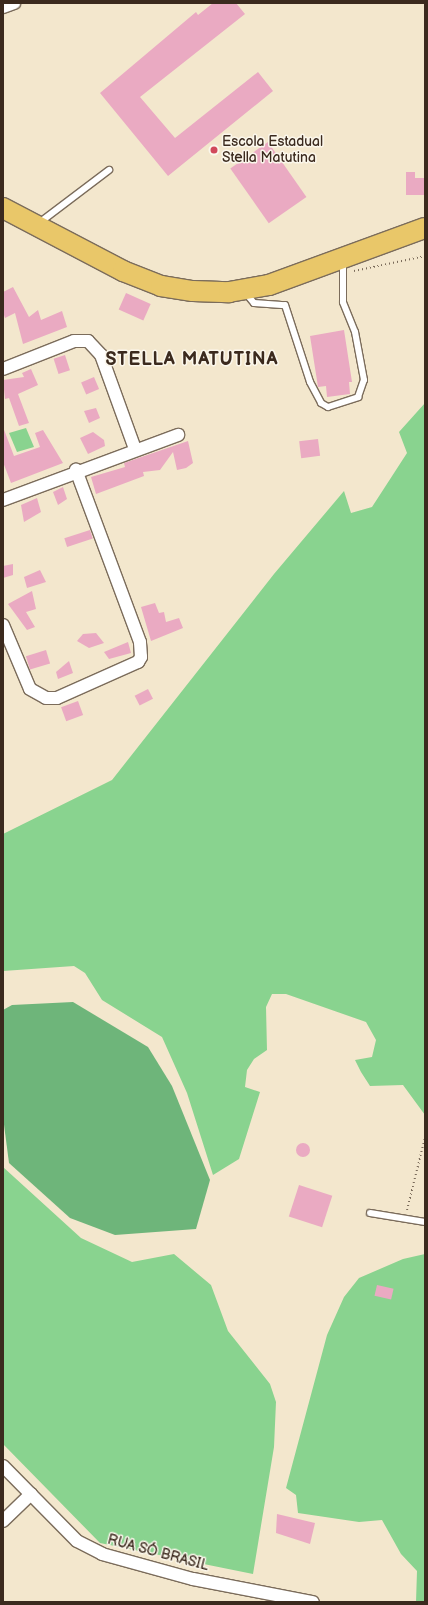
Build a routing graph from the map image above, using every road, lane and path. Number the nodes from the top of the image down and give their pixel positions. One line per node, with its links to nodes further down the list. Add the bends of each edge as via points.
1 (14, 3): 2 (street)
2 (3, 7)
3 (109, 170): 5 (lane)
4 (5, 210): 5 (main road)
5 (35, 226): 9 (main road, via 161,286 193,291)
6 (425, 228): 8 (main road)
7 (425, 256): 8 (path)
8 (344, 266): 9 (main road); 9 (lane, via 341,286 355,332 363,390 358,397 328,407 321,403 312,387 285,305 254,303)
9 (244, 290)
10 (3, 369): 12 (street, via 74,341 88,342 101,355)
11 (178, 435): 12 (street)
12 (135, 449): 13 (street)
13 (76, 470): 14 (street); 15 (street, via 140,642 138,662 57,698 40,696 30,689)
14 (3, 500)
15 (3, 624)
16 (425, 1137): 18 (path)
17 (370, 1213): 18 (lane)
18 (406, 1220): 19 (lane)
19 (425, 1222)
20 (3, 1466): 21 (street, RUA SÓ BRASIL)
21 (32, 1494): 22 (street); 23 (street, RUA SÓ BRASIL, via 76,1541 102,1554 193,1579)
22 (3, 1521)
23 (313, 1602)

